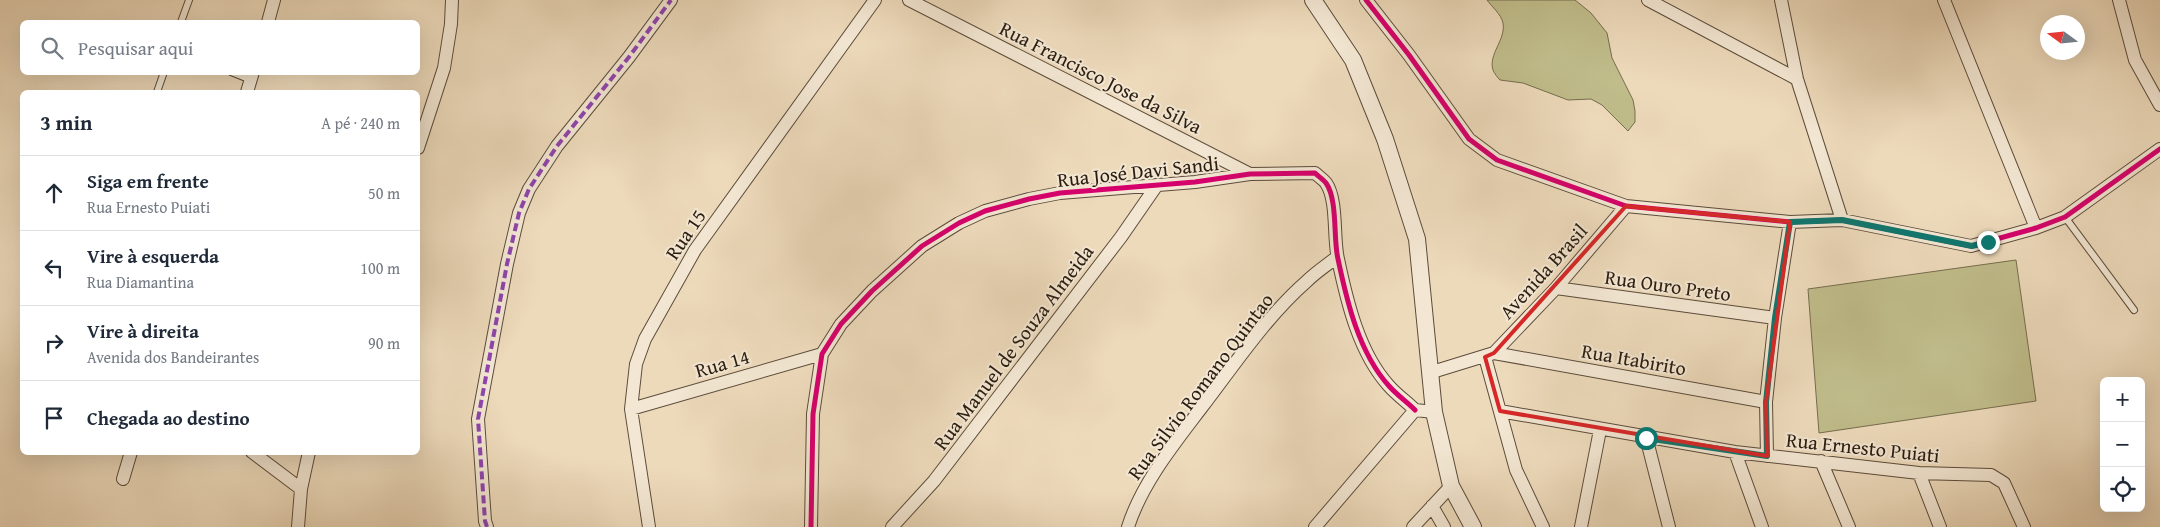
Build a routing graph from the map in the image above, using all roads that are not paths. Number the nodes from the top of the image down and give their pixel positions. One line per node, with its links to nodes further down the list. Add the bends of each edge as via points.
1 (190, 0): 13 (lane)
2 (274, 0): 14 (street)
3 (452, 0): 21 (street, via 444,68)
4 (671, 0): 56 (street, via 558,146 528,189 518,214 478,419)
5 (876, 0): 38 (street, Rua 15, via 690,258 645,339 636,364)
6 (909, 0): 23 (street, Rua Francisco Jose da Silva)
7 (1313, 0): 36 (street, via 1353,60 1386,139 1417,239)
8 (1366, 0): 25 (street, via 1469,139 1497,160)
9 (1648, 0): 17 (street)
10 (1781, 0): 17 (street)
11 (1944, 0): 29 (street)
12 (2119, 0): 20 (street, via 2135,60)
13 (183, 20)
14 (269, 20)
15 (163, 75): 18 (lane)
16 (252, 76): 19 (street)
17 (1797, 79): 27 (street)
18 (158, 90)
19 (248, 90)
20 (2160, 105)
21 (420, 142)
22 (2160, 149): 26 (street)
23 (1250, 174): 24 (street, Rua José Davi Sandi); 30 (street, Rua José Davi Sandi, via 1315,173 1327,184)
24 (1157, 185): 34 (street, Rua José Davi Sandi, via 1060,193 985,211 959,223 922,246 872,291 841,324); 59 (street, Rua Manuel de Souza Almeida, via 946,466)
25 (1626, 206): 28 (street); 31 (street, Avenida Brasil)
26 (2065, 217): 29 (street); 32 (lane)
27 (1842, 220): 28 (street); 29 (street, via 1972,246)
28 (1790, 222): 33 (street)
29 (2036, 228)
30 (1337, 257): 39 (street, via 1353,320 1368,354 1389,386); 60 (street, Rua Silvio Romano Quintao, via 1297,290 1251,342 1143,491)
31 (1556, 288): 33 (street, Rua Ouro Preto); 35 (street, Avenida Brasil)
32 (2134, 310)
33 (1775, 318): 37 (street)
34 (822, 354): 38 (street, Rua 14); 58 (street, Rua José Davi Sandi, via 812,422)
35 (1490, 355): 36 (street); 37 (street, Rua Itabirito); 40 (street)
36 (1429, 373): 41 (street)
37 (1766, 402): 48 (street)
38 (631, 409): 57 (street, Rua 15)
39 (1415, 410): 41 (street); 61 (street)
40 (1500, 411): 42 (street, Rua Ernesto Puiati); 65 (street, via 1516,470)
41 (1434, 412): 52 (street)
42 (1600, 430): 43 (street, Rua Ernesto Puiati); 66 (street)
43 (1646, 438): 44 (street, Rua Ernesto Puiati); 67 (street)
44 (1735, 452): 48 (street, Rua Ernesto Puiati); 68 (street)
45 (130, 455): 51 (street)
46 (256, 455): 53 (street)
47 (308, 455): 53 (street)
48 (1767, 456): 49 (street, Rua Ernesto Puiati)
49 (1821, 461): 50 (street, Rua Ernesto Puiati); 69 (street)
50 (1919, 474): 70 (street); 71 (street, Rua Ernesto Puiati, via 1991,475 2004,483)
51 (123, 478)
52 (1451, 486): 54 (street); 64 (street)
53 (301, 489): 55 (street)
54 (1432, 506): 62 (street); 63 (street)
55 (298, 527)
56 (487, 527)
57 (649, 527)
58 (811, 527)
59 (892, 527)
60 (1128, 527)
61 (1315, 527)
62 (1413, 527)
63 (1444, 527)
64 (1473, 527)
65 (1543, 527)
66 (1581, 527)
67 (1669, 527)
68 (1762, 527)
69 (1849, 527)
70 (1940, 527)
71 (2024, 527)

